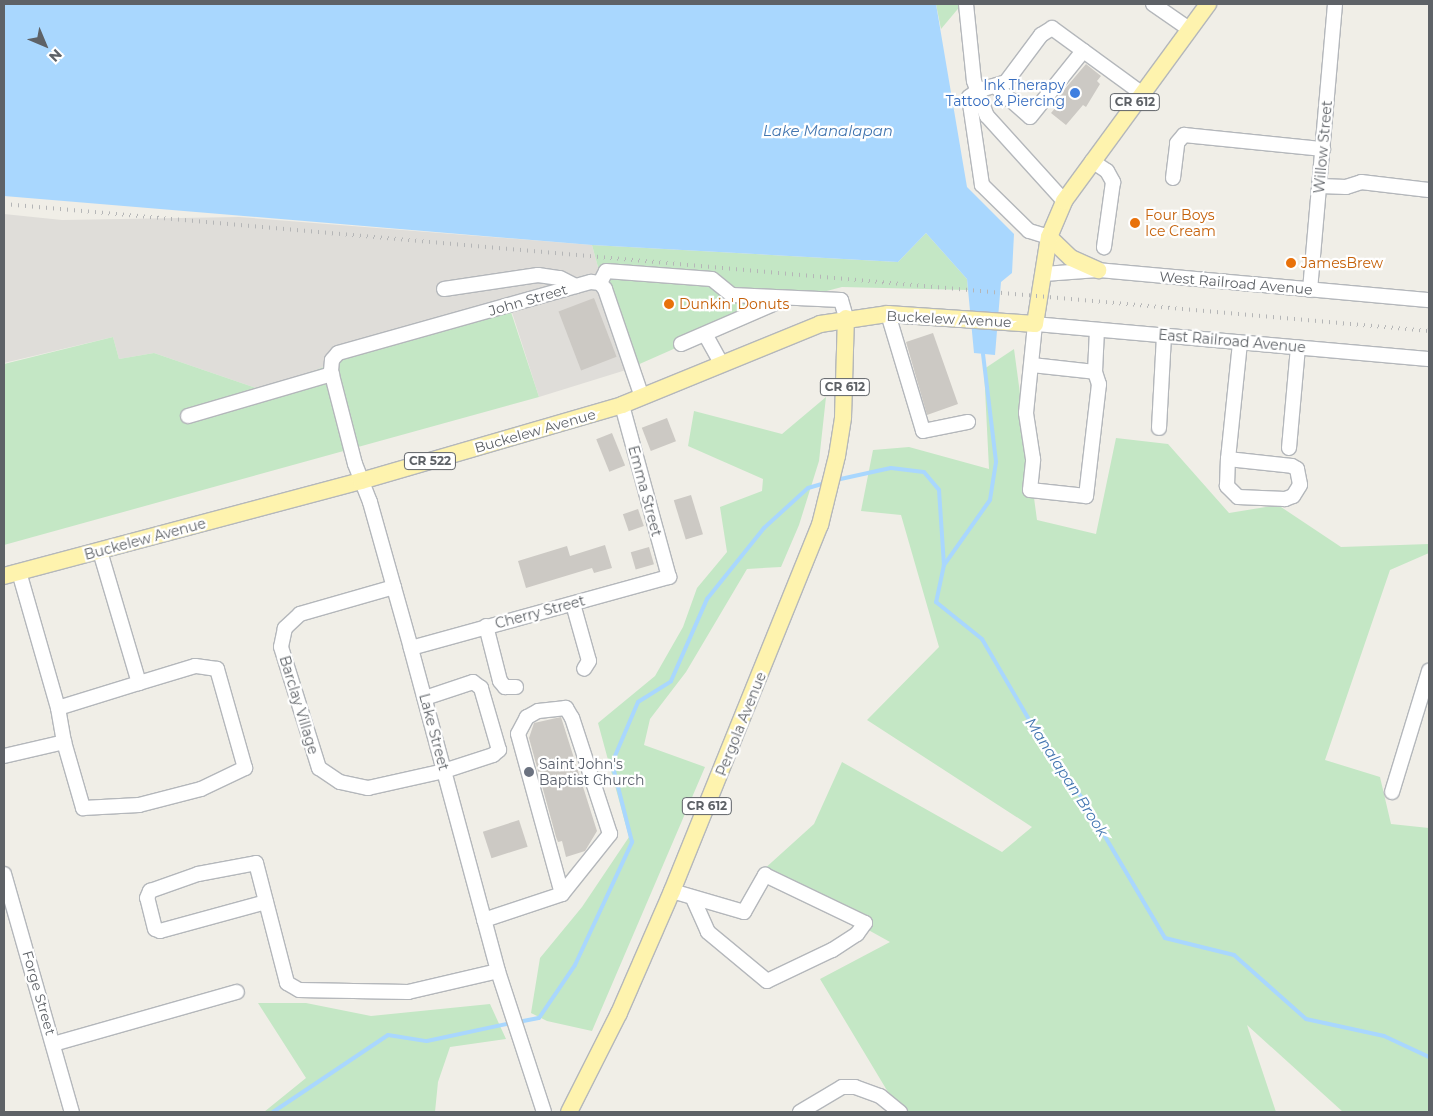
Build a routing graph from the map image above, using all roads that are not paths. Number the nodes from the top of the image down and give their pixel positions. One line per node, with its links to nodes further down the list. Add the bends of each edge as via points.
1 (966, 4): 8 (street)
2 (1153, 4): 5 (street)
3 (1208, 4): 5 (main road, CR 612)
4 (1335, 4): 10 (street, Willow Street)
5 (1189, 30): 9 (main road, CR 612)
6 (1083, 51): 7 (street, via 1049,29 1040,35 1006,82); 7 (street, via 1030,117); 9 (street)
7 (996, 87): 8 (street)
8 (976, 91): 15 (street, via 987,116); 16 (street, via 969,97 982,185 1029,232)
9 (1141, 93): 11 (main road, CR 612)
10 (1323, 149): 12 (street, via 1184,135 1177,143); 13 (street, Willow Street)
11 (1092, 161): 15 (main road, CR 612); 17 (street, via 1107,171 1113,182)
12 (1173, 178)
13 (1320, 186): 14 (street, via 1346,187 1361,182); 23 (street, Willow Street)
14 (1429, 190)
15 (1064, 201): 16 (main road, CR 612)
16 (1049, 237): 18 (main road, via 1071,258); 19 (main road, CR 612)
17 (1104, 247)
18 (1098, 270): 19 (street, West Railroad Avenue); 23 (street, West Railroad Avenue)
19 (1044, 274): 28 (main road, CR 612)
20 (600, 283): 21 (street, John Street); 24 (street, via 606,270 712,279 732,296); 40 (street, via 606,289 628,348)
21 (576, 286): 22 (street, via 560,278 538,275); 39 (street, John Street, via 338,353 332,360)
22 (444, 289)
23 (1310, 290): 25 (street, West Railroad Avenue)
24 (788, 298): 27 (street, via 841,300); 30 (street)
25 (1429, 300)
26 (888, 314): 27 (main road, Buckelew Avenue / CR 522); 28 (main road, Buckelew Avenue / CR 522); 43 (street, via 924,431)
27 (846, 318): 36 (main road, Buckelew Avenue / CR 522, via 810,327); 66 (main road, Pergola Avenue / CR 612, via 847,368 830,492 804,571)
28 (1035, 324): 29 (street, East Railroad Avenue / CR 522); 37 (street)
29 (1097, 330): 31 (street, East Railroad Avenue / CR 522); 38 (street)
30 (705, 334): 33 (street); 36 (street)
31 (1164, 336): 32 (street, East Railroad Avenue / CR 522); 44 (street)
32 (1240, 343): 34 (street, East Railroad Avenue / CR 522); 46 (street)
33 (681, 344)
34 (1298, 347): 35 (street, East Railroad Avenue / CR 522); 45 (street)
35 (1429, 359)
36 (721, 364): 40 (main road, Buckelew Avenue / CR 522)
37 (1032, 365): 38 (street); 38 (street, via 1026,413 1033,459 1030,490 1086,496 1099,384)
38 (1095, 372)
39 (332, 374): 42 (street); 47 (street, Lake Street)
40 (642, 397): 41 (main road, Buckelew Avenue / CR 522)
41 (622, 405): 47 (main road, Buckelew Avenue / CR 522); 50 (street, Emma Street)
42 (188, 416)
43 (968, 422)
44 (1159, 428)
45 (1289, 448)
46 (1228, 459): 46 (street, via 1227,486 1238,497 1285,499 1293,496 1300,485 1298,470 1292,466)
47 (360, 481): 48 (main road, Buckelew Avenue / CR 522); 51 (street, Lake Street, via 370,502)
48 (100, 551): 49 (main road, Buckelew Avenue / CR 522); 57 (street)
49 (11, 574): 60 (street)
50 (669, 577): 52 (street, Cherry Street)
51 (394, 587): 54 (street, Lake Street); 63 (street, Barclay Village, via 300,614 285,628 282,647 319,768 340,782 368,788)
52 (573, 604): 53 (street, Cherry Street); 55 (street, via 589,661)
53 (486, 626): 54 (street, Cherry Street); 58 (street, via 500,681 504,687)
54 (411, 648): 59 (street, Lake Street)
55 (584, 669)
56 (1429, 671): 64 (street)
57 (139, 683): 60 (street); 61 (street, via 195,666 217,670 245,768 201,789 138,805 83,808)
58 (516, 687)
59 (425, 698): 63 (street, Lake Street); 63 (street, Barclay Village, via 473,682 481,688 499,750 493,755)
60 (58, 708): 61 (street)
61 (64, 742): 62 (street)
62 (4, 756)
63 (444, 770): 70 (street, Lake Street)
64 (1392, 792)
65 (4, 874): 73 (street, Forge Street)
66 (672, 891): 68 (street); 76 (main road, Pergola Avenue / CR 612, via 619,1014)
67 (562, 894): 67 (street, via 610,834 566,708 538,711 527,716 518,734); 70 (street)
68 (693, 899): 68 (street, via 708,932 767,981 832,950 856,934 865,923 765,875 744,912)
69 (266, 902): 69 (street, via 256,863 198,874 150,891 147,898 155,929 160,931); 71 (street, via 288,983 299,990 408,992)
70 (484, 920): 71 (street, Lake Street)
71 (498, 971): 75 (street, Lake Street)
72 (237, 992): 73 (street)
73 (53, 1044): 74 (street, Forge Street)
74 (72, 1112)
75 (544, 1112)
76 (569, 1112)
77 (800, 1112): 78 (street, via 836,1090 854,1087 868,1090)
78 (900, 1112)

